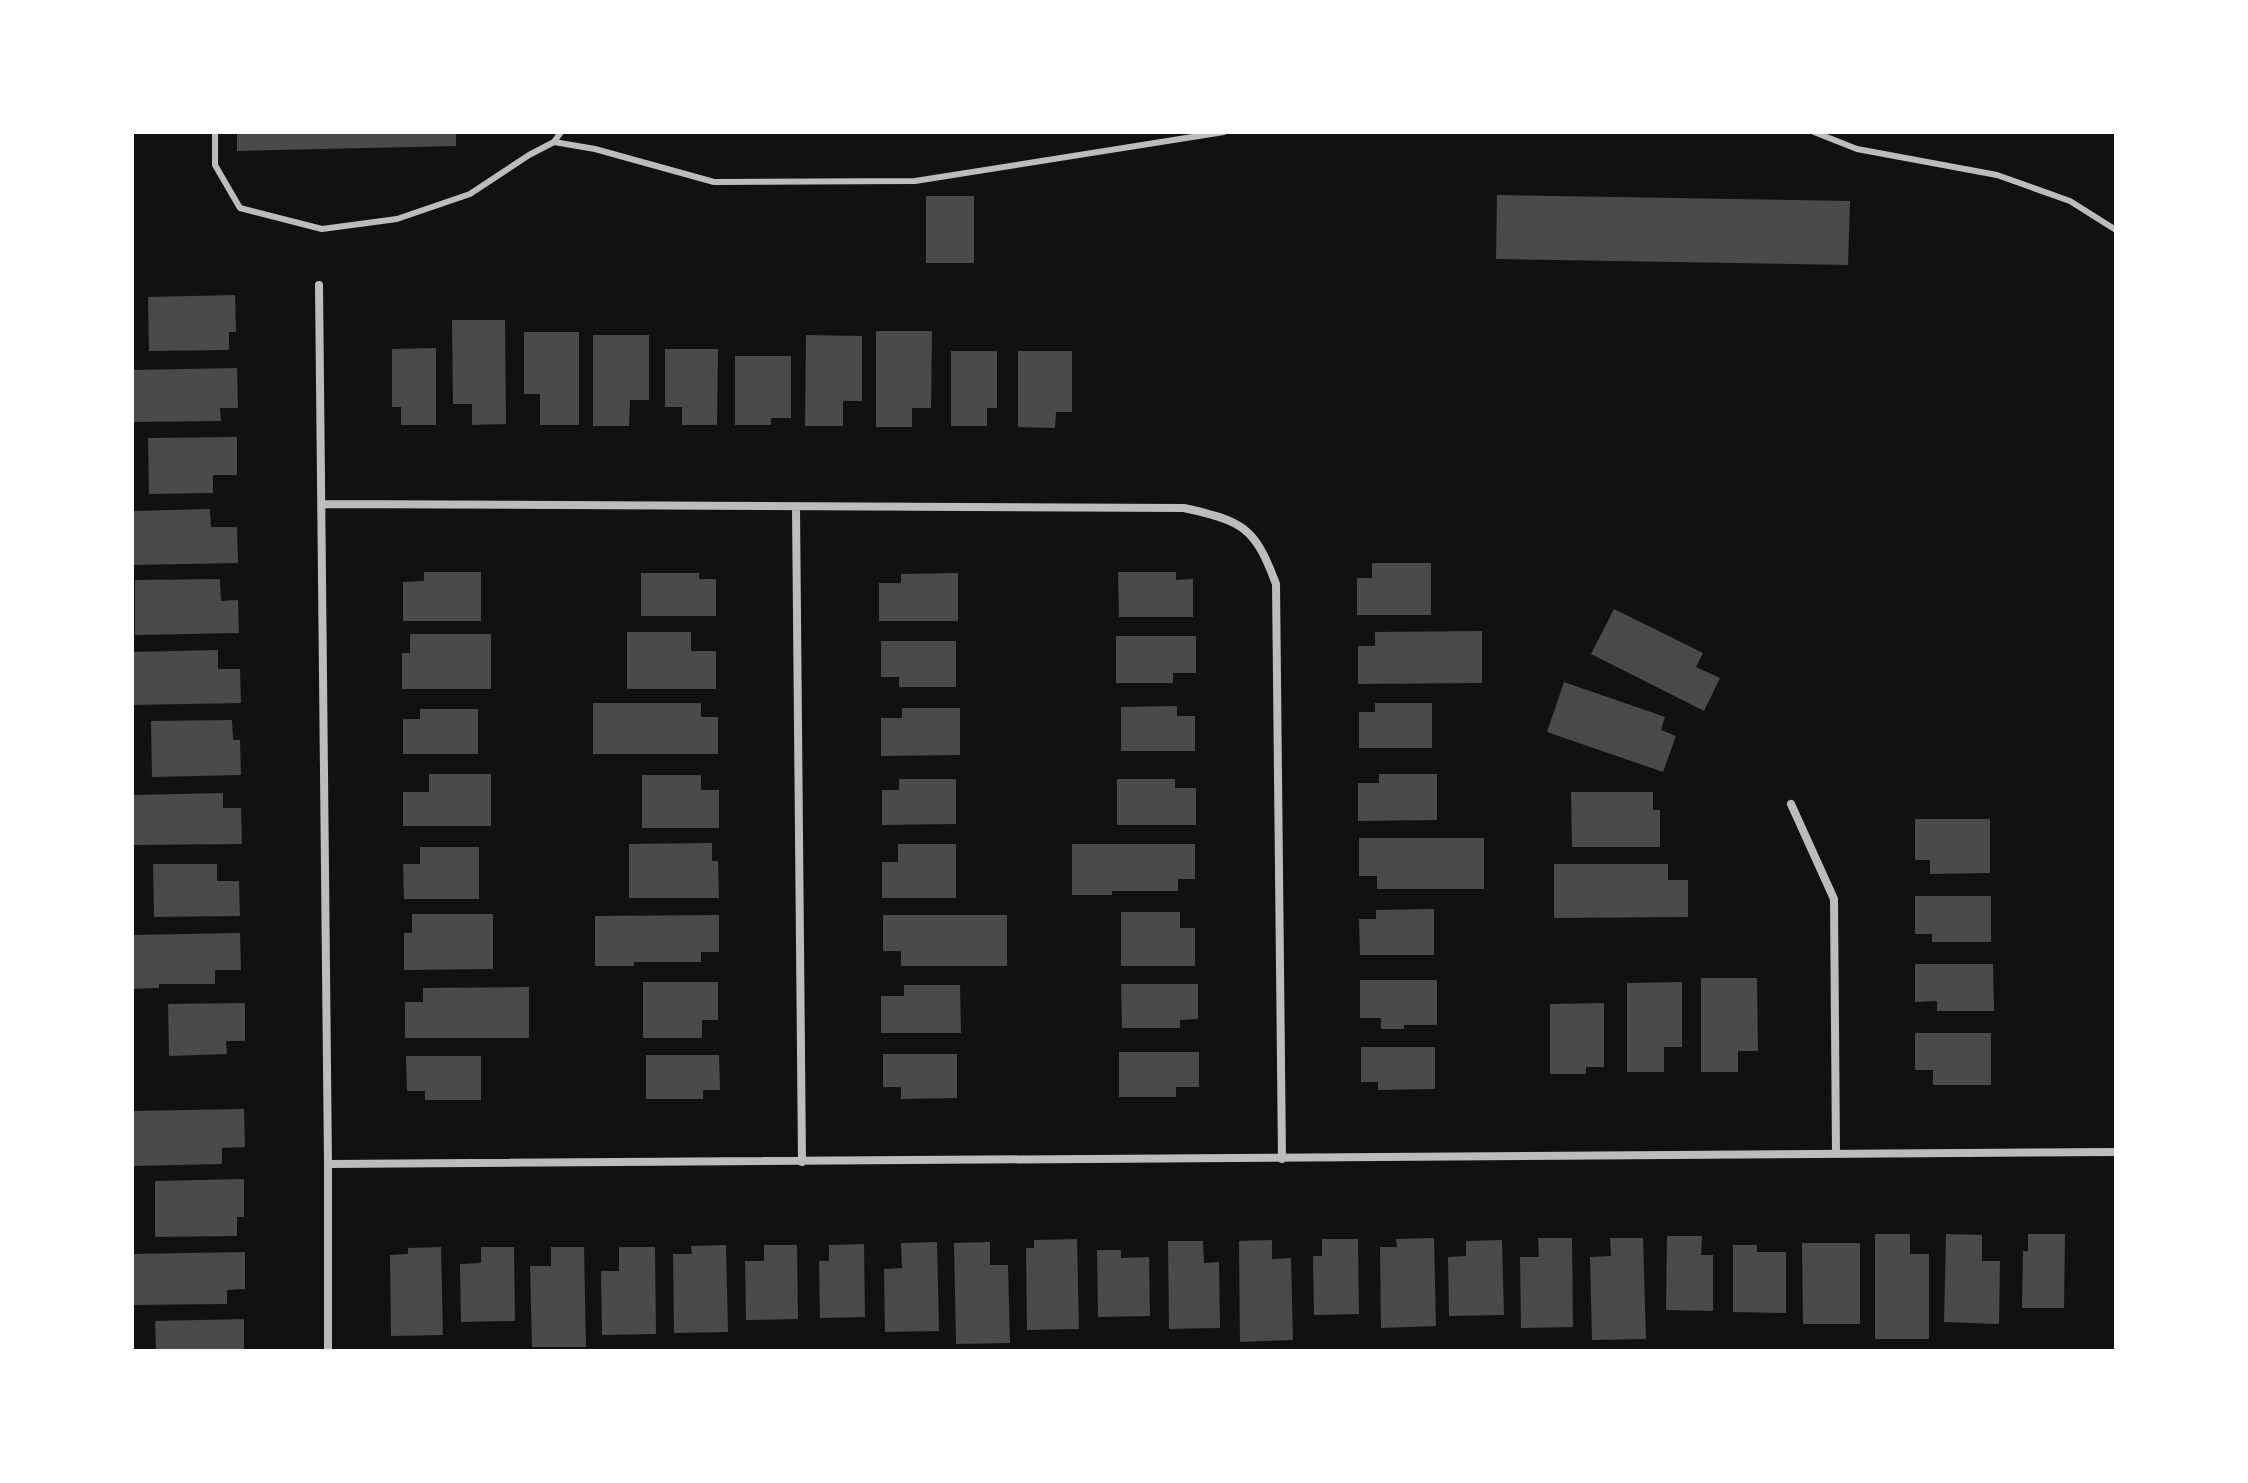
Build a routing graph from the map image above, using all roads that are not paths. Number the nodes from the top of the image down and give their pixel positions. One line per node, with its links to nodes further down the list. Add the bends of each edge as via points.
1 (215, 132): 5 (lane, via 215,165 240,208 322,229 397,219 470,194)
2 (561, 132): 5 (lane)
3 (1224, 132): 5 (lane, via 915,181 714,182)
4 (1814, 132): 6 (lane, via 1857,149 1997,175 2070,201)
5 (554, 142)
6 (2116, 230)
7 (319, 285): 8 (street)
8 (322, 504): 9 (street); 15 (street)
9 (796, 508): 13 (street, via 1184,508 1216,515 1251,532 1276,584); 14 (street)
10 (1791, 804): 12 (street, via 1834,899)
11 (2116, 1152): 12 (street)
12 (1836, 1153): 13 (street)
13 (1282, 1159): 14 (street)
14 (802, 1162): 15 (street)
15 (328, 1164): 16 (street)
16 (328, 1351)

